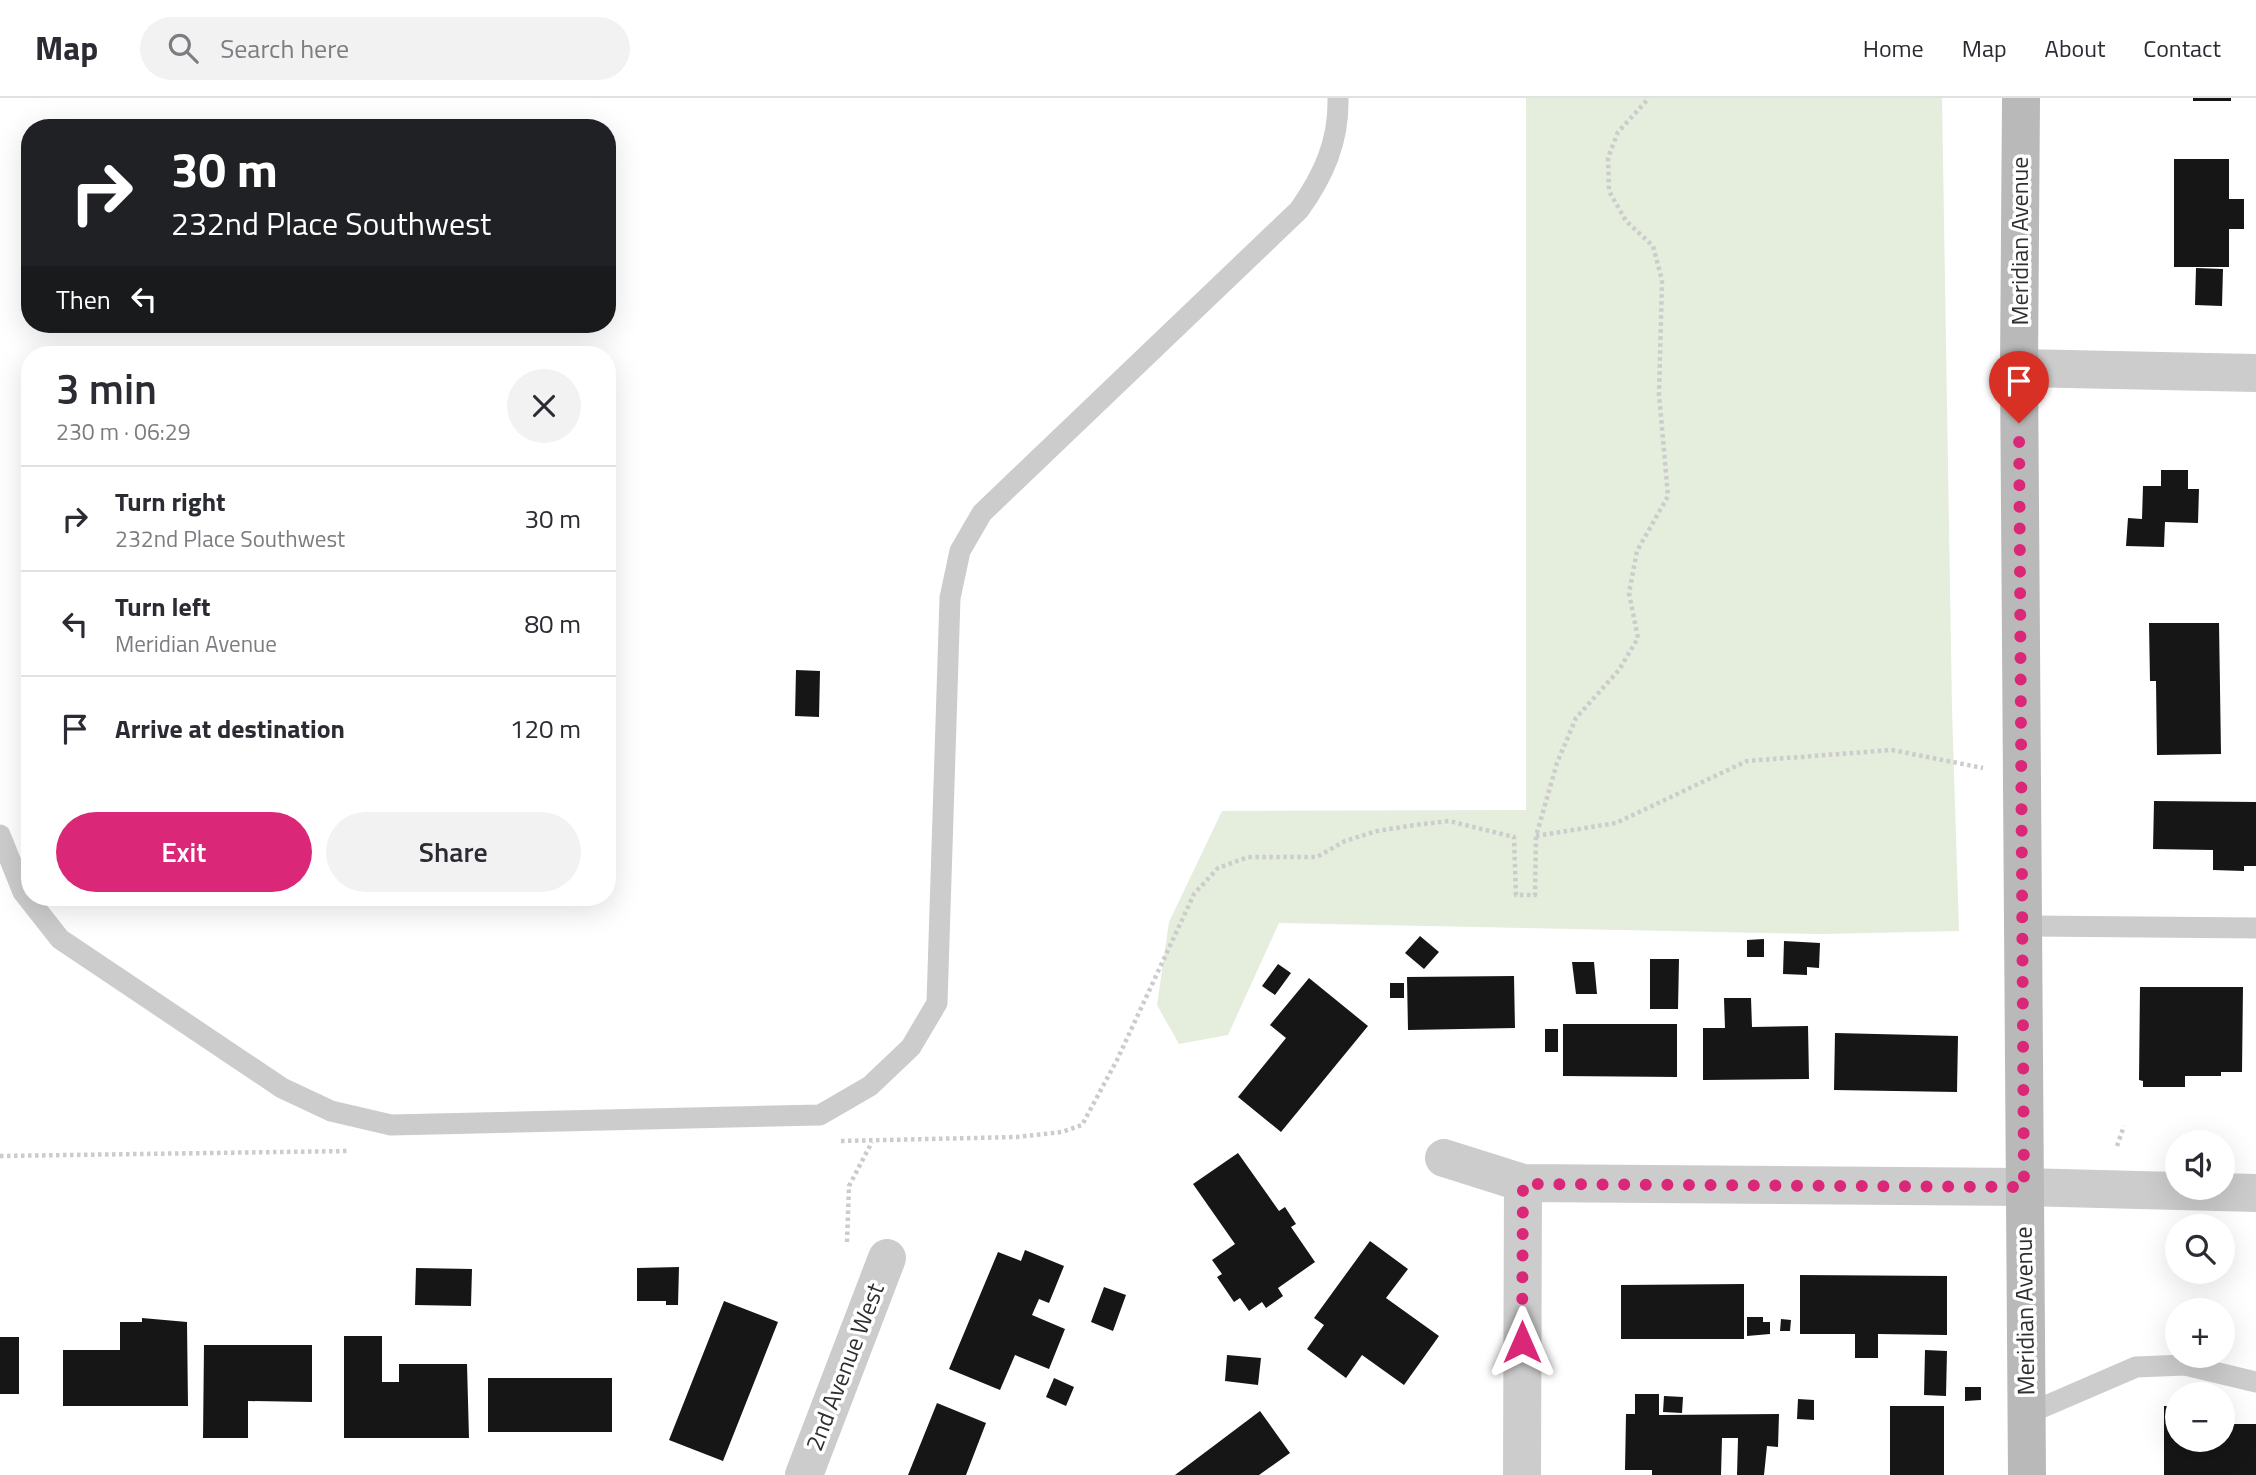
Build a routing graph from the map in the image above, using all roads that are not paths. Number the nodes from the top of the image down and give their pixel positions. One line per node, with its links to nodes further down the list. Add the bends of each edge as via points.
1 (1338, 98): 7 (lane, via 1330,157 1299,210 982,513 960,551 950,598 937,1003 911,1046 870,1086 820,1115 391,1125 331,1111 282,1088 60,939)
2 (2021, 98): 3 (main road, Meridian Avenue)
3 (2019, 369): 4 (street); 8 (main road, Meridian Avenue)
4 (2256, 373)
5 (0, 835): 6 (lane)
6 (21, 887)
7 (34, 906)
8 (2022, 926): 9 (lane); 12 (main road, Meridian Avenue)
9 (2256, 928)
10 (1444, 1158): 11 (street)
11 (1523, 1184): 12 (street); 18 (street)
12 (2024, 1187): 13 (street); 16 (main road, Meridian Avenue)
13 (2256, 1193)
14 (881, 1274): 17 (street, 2nd Avenue West)
15 (2256, 1382): 16 (lane, via 2185,1365 2136,1367)
16 (2026, 1414): 19 (main road, Meridian Avenue)
17 (804, 1475)
18 (1522, 1475)
19 (2027, 1475)

